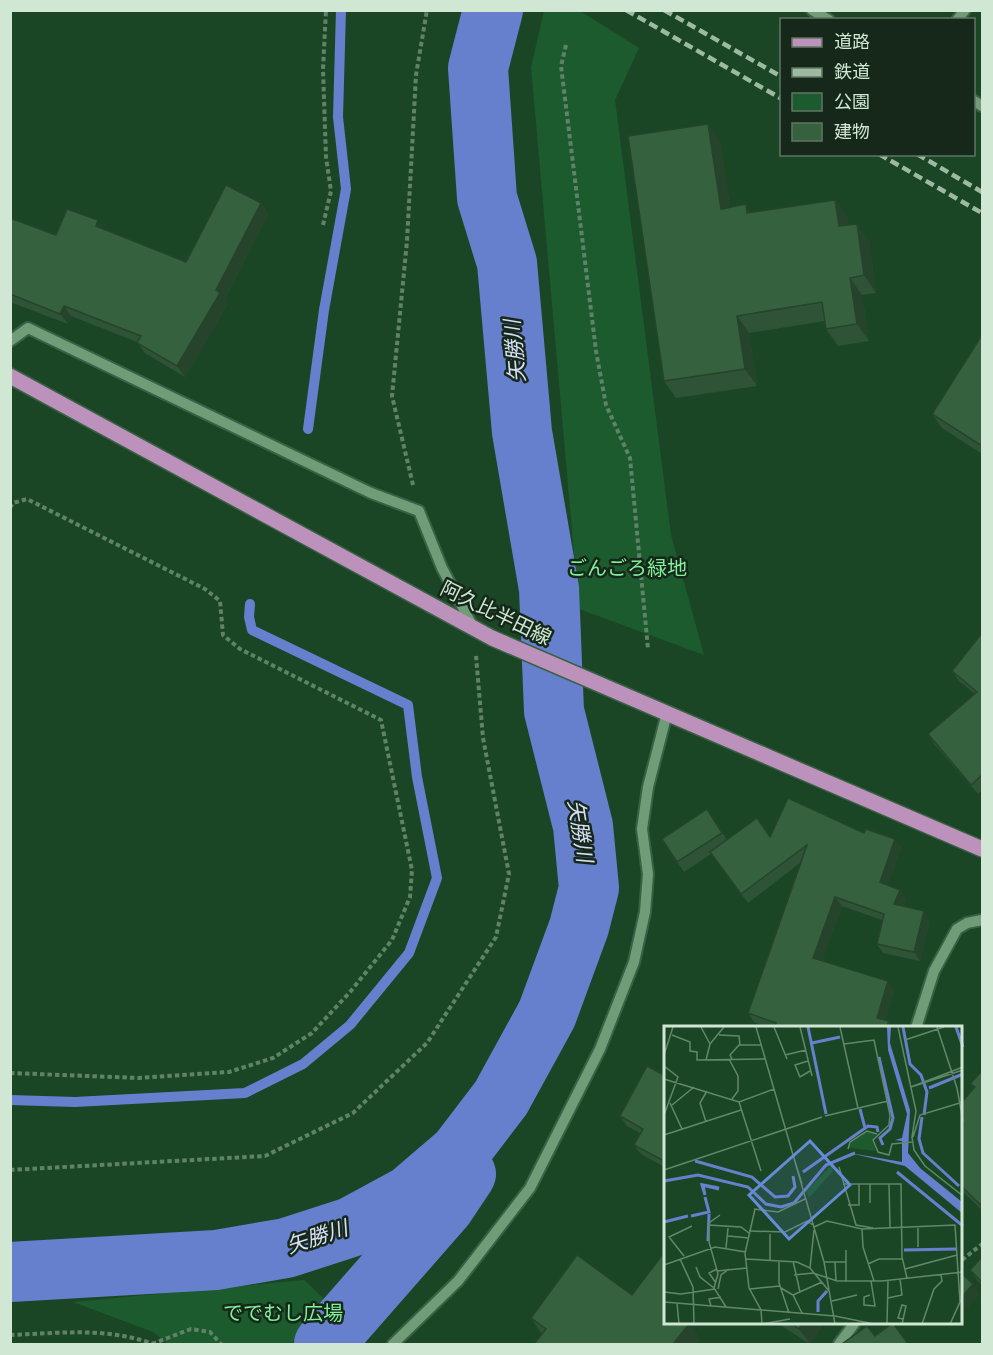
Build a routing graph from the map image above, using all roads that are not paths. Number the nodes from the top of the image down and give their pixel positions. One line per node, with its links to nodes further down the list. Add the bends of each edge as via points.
1 (813, 10): 2 (street)
2 (826, 18)
3 (10, 341): 5 (street, via 28,328 371,493 419,511 442,568)
4 (10, 376): 5 (main road, 阿久比半田線)
5 (473, 627): 6 (main road, 阿久比半田線)
6 (667, 713): 7 (main road, 阿久比半田線); 11 (street, via 642,829 648,874 645,912 634,962 600,1049 530,1188 458,1281)
7 (982, 849)
8 (982, 920): 9 (street, via 957,929 934,971)
9 (917, 1026)
10 (854, 1325): 12 (street)
11 (393, 1344)
12 (839, 1344)

